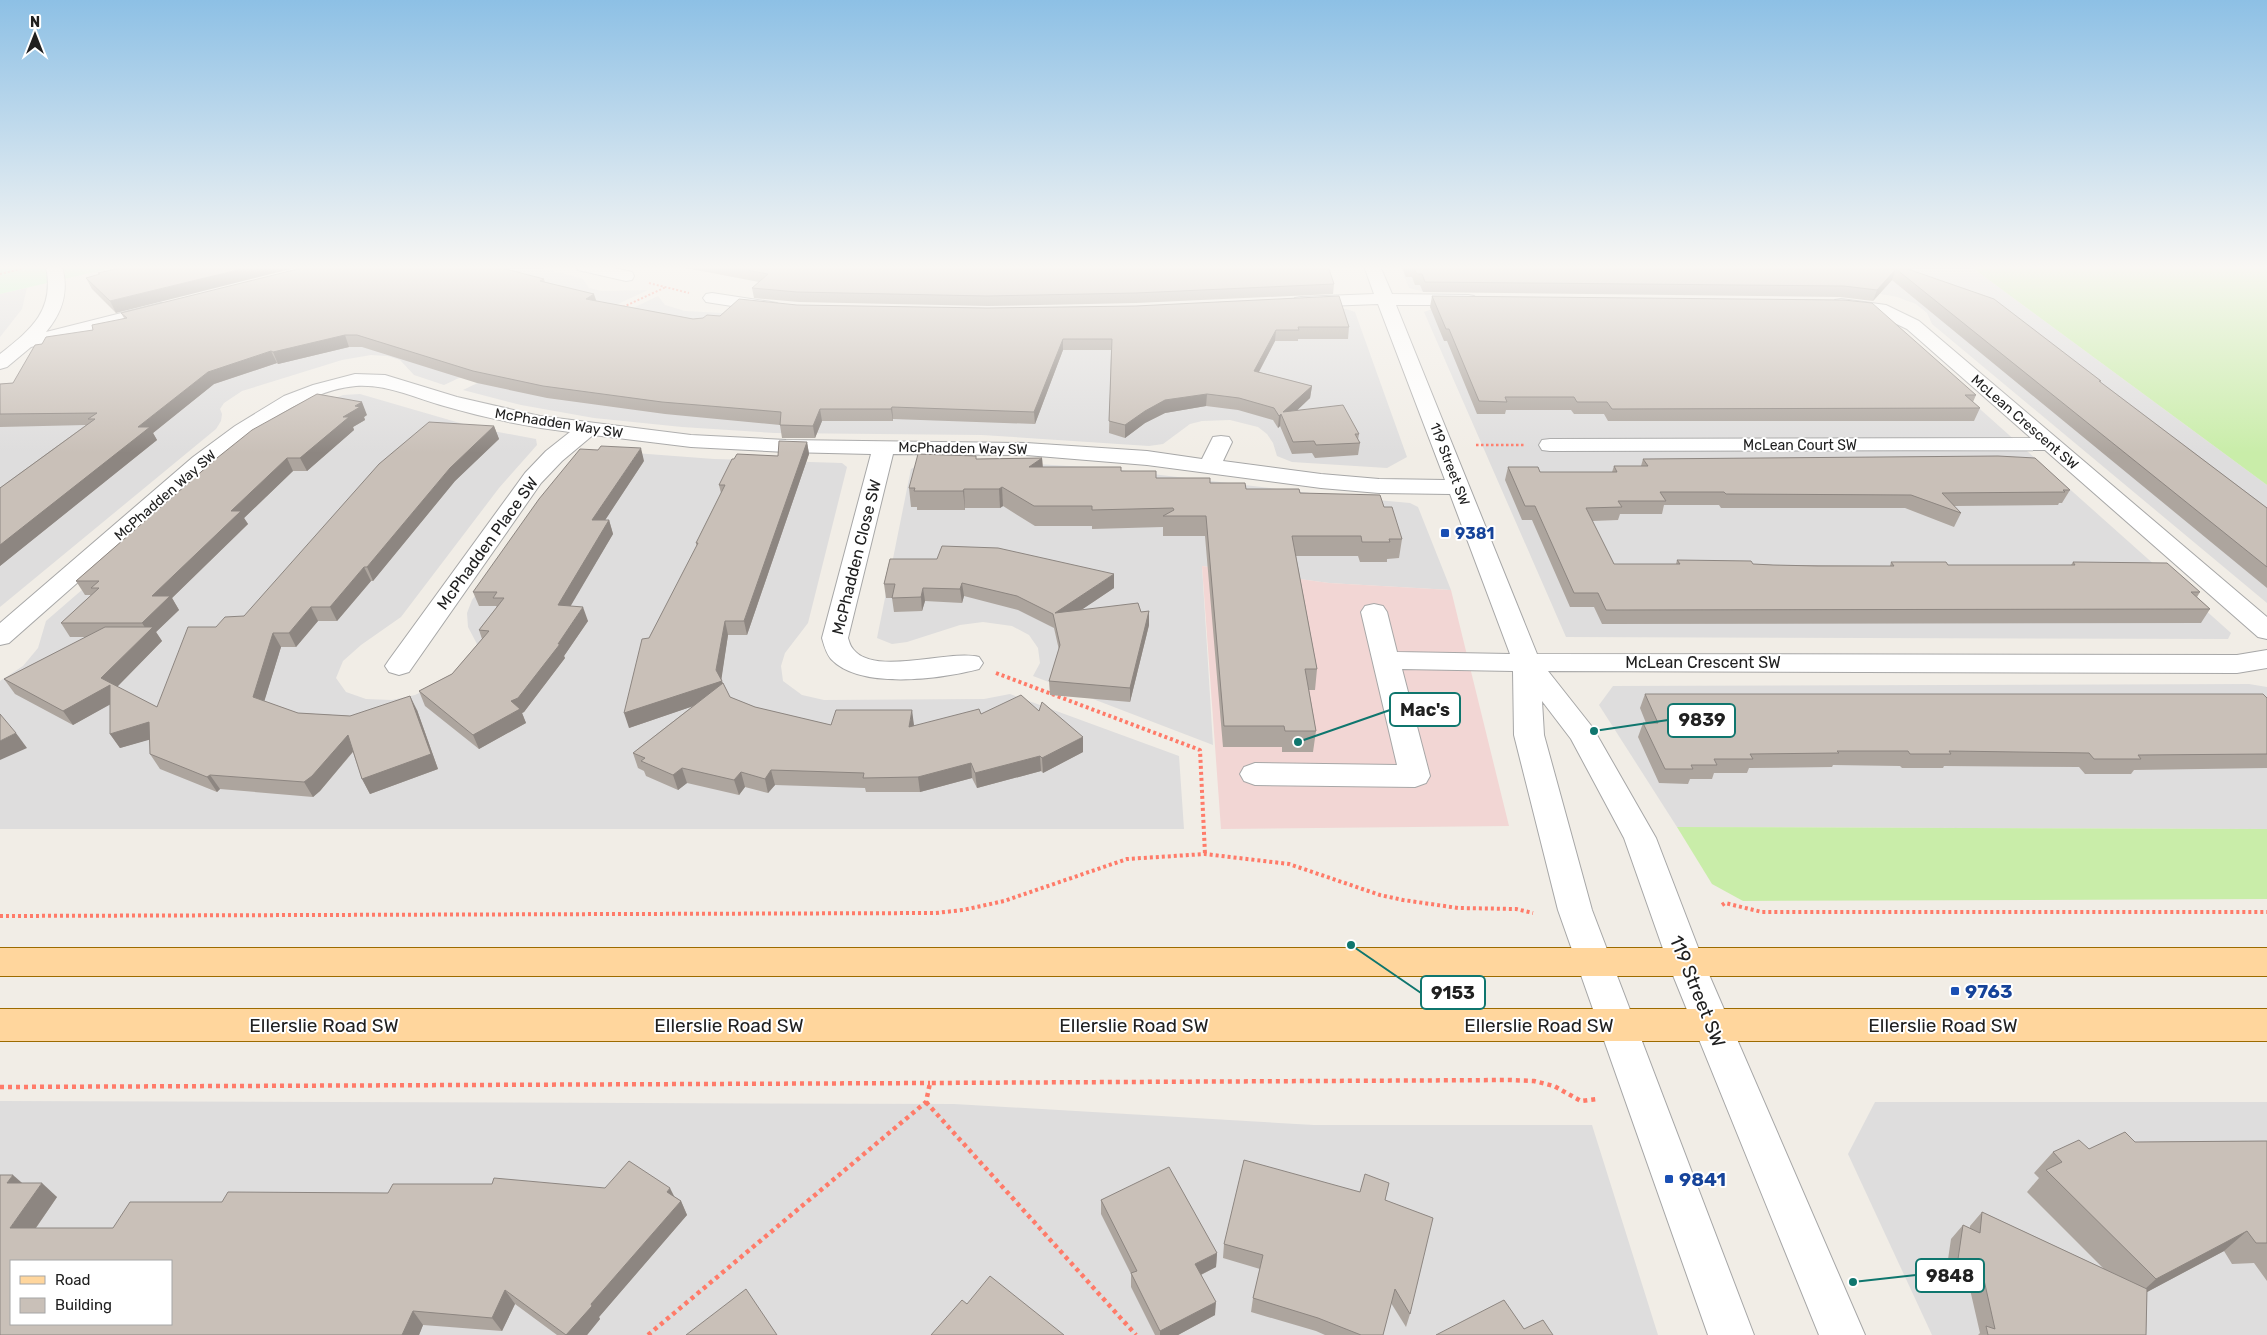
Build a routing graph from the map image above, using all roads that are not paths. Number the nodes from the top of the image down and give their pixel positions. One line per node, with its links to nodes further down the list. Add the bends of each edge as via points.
1 (40, 328): 5 (street)
2 (84, 328): 5 (street)
3 (1397, 328): 13 (street, 119 Street SW)
4 (1914, 328): 9 (street, McLean Crescent SW)
5 (26, 343): 6 (street)
6 (0, 363)
7 (587, 429): 11 (street, McPhadden Way SW, via 731,444); 16 (street, McPhadden Way SW, via 472,408 385,381 355,380 320,389 291,400 222,445); 21 (street, McPhadden Place SW, via 554,456 534,478)
8 (1221, 442): 12 (street)
9 (2051, 444): 10 (street, McLean Court SW); 15 (street, McLean Crescent SW)
10 (1550, 445)
11 (884, 446): 12 (street, McPhadden Way SW, via 1034,449); 20 (street, McPhadden Close SW, via 835,638 836,648 850,661 876,669 924,669)
12 (1210, 466): 13 (street, McPhadden Way SW, via 1349,484)
13 (1459, 487): 19 (street, 119 Street SW)
14 (1374, 612): 18 (street)
15 (2267, 631)
16 (0, 638)
17 (2267, 659): 19 (street, McLean Crescent SW, via 2238,664)
18 (1386, 660): 19 (street, McLean Crescent SW); 22 (street, via 1415,776)
19 (1527, 662): 25 (street, 119 Street SW, via 1529,735 1575,910); 26 (street, 119 Street SW, via 1583,735 1640,838)
20 (969, 663)
21 (399, 666)
22 (1254, 774)
23 (0, 962): 25 (main road)
24 (2267, 962): 26 (main road)
25 (1594, 963): 26 (main road); 28 (street, 119 Street SW)
26 (1686, 963): 29 (street, 119 Street SW)
27 (0, 1025): 28 (main road, Ellerslie Road SW)
28 (1617, 1025): 29 (main road, Ellerslie Road SW); 31 (street, 119 Street SW)
29 (1711, 1025): 30 (main road, Ellerslie Road SW); 32 (street, 119 Street SW)
30 (2267, 1025)
31 (1731, 1335)
32 (1842, 1335)

